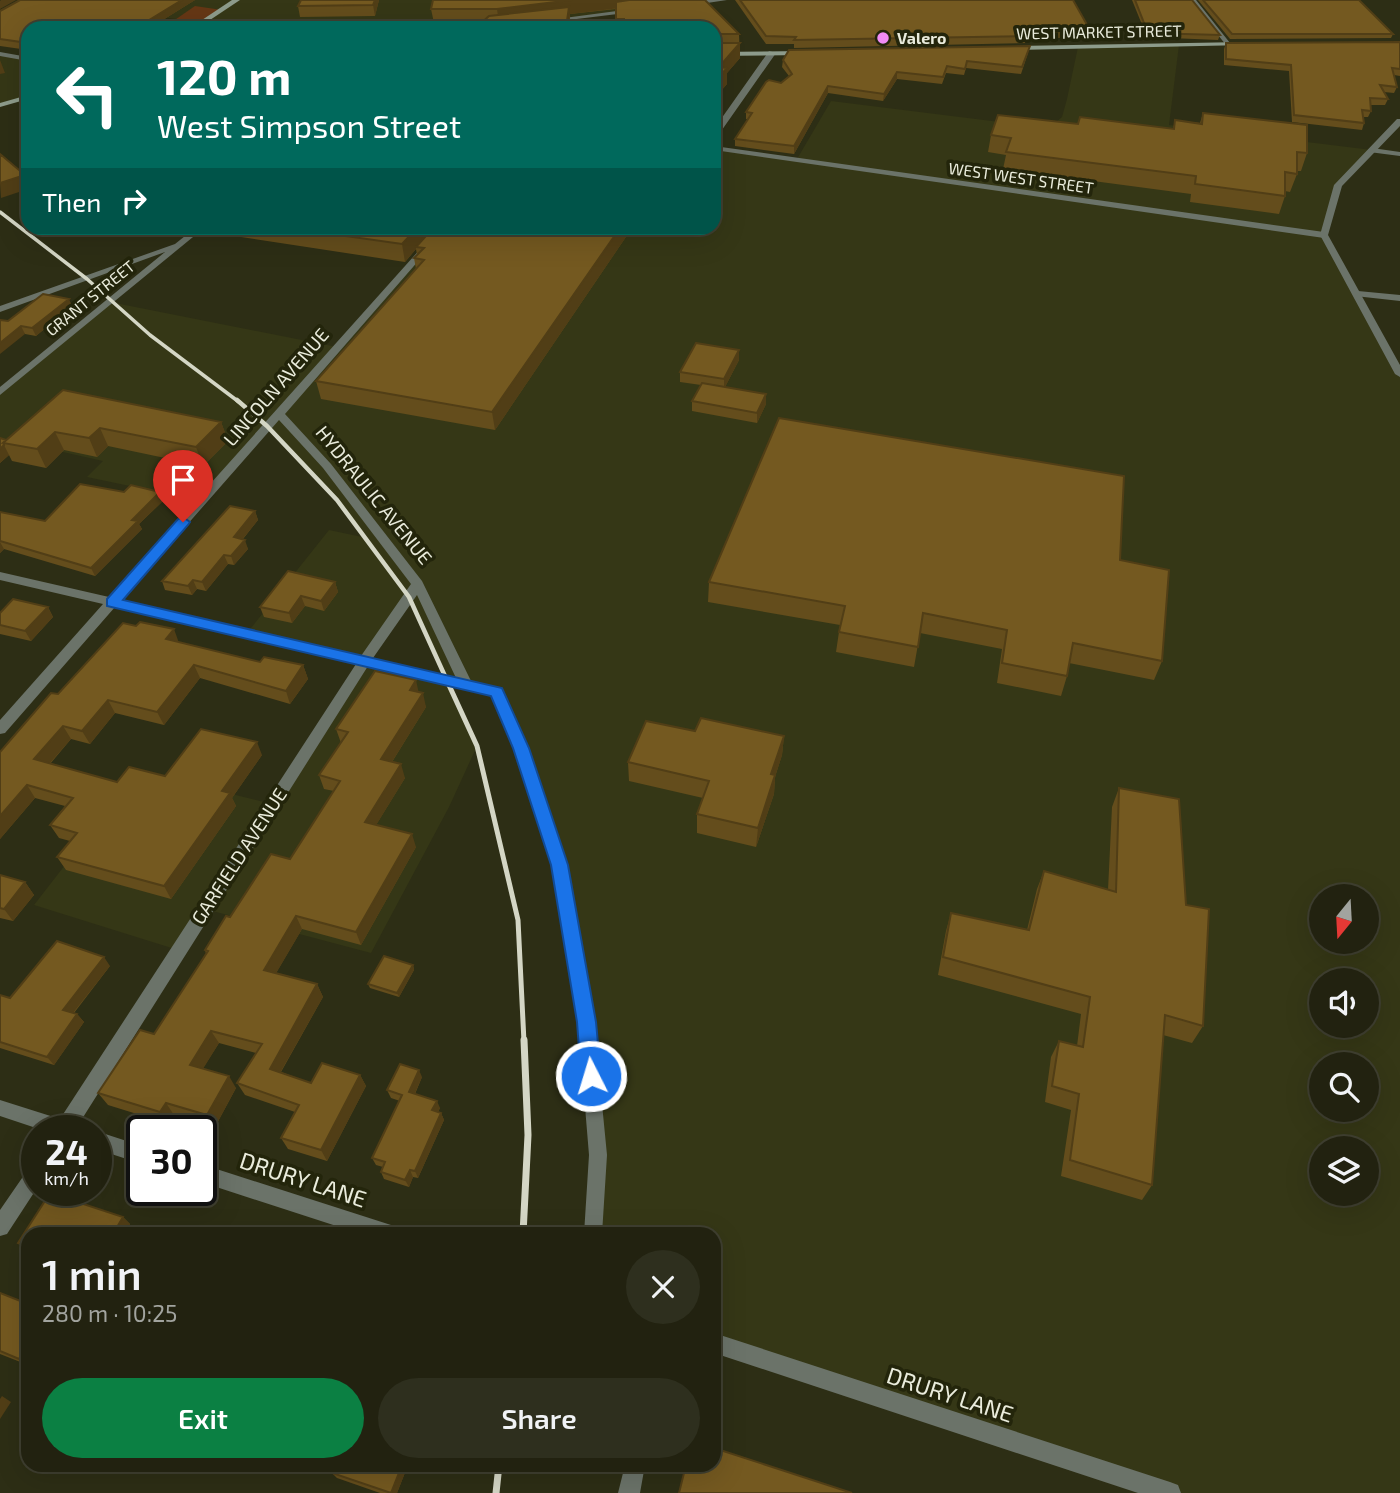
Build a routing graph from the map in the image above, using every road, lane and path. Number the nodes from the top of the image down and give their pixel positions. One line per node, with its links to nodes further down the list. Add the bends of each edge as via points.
1 (237, 0): 6 (main road)
2 (724, 0): 4 (street)
3 (1193, 0): 8 (street)
4 (684, 5)
5 (644, 9): 7 (street)
6 (204, 21)
7 (545, 21)
8 (1228, 44): 9 (main road, WEST MARKET STREET); 10 (main road, WEST MARKET STREET)
9 (1253, 44)
10 (1008, 48)
11 (814, 52): 12 (main road)
12 (772, 53): 14 (main road); 19 (street)
13 (0, 54): 15 (street)
14 (721, 54)
15 (21, 58)
16 (21, 99): 17 (main road)
17 (0, 106)
18 (1400, 121): 21 (street)
19 (721, 125)
20 (721, 149): 25 (street, WEST WEST STREET)
21 (1372, 150): 22 (street); 25 (street, via 1338,185)
22 (1400, 153)
23 (192, 235): 26 (street, GRANT STREET)
24 (437, 235): 32 (street, LINCOLN AVENUE)
25 (1324, 235): 27 (street)
26 (185, 241): 29 (street); 31 (street, GRANT STREET)
27 (1357, 294): 28 (street); 30 (street)
28 (1400, 298)
29 (0, 309)
30 (1400, 374)
31 (0, 392)
32 (278, 414): 34 (street, HYDRAULIC AVENUE, via 327,467); 35 (street, LINCOLN AVENUE)
33 (0, 576): 35 (street)
34 (418, 584): 36 (street, GARFIELD AVENUE); 37 (street, HYDRAULIC AVENUE)
35 (112, 603): 36 (street); 38 (street, LINCOLN AVENUE)
36 (365, 660): 37 (street); 41 (street, GARFIELD AVENUE)
37 (466, 684): 46 (street, via 497,692 560,865 590,1062 598,1155)
38 (0, 729)
39 (0, 1108): 40 (street)
40 (21, 1115)
41 (74, 1115)
42 (217, 1178): 45 (street, DRURY LANE)
43 (21, 1195): 44 (street)
44 (0, 1227)
45 (369, 1227)
46 (593, 1227)
47 (721, 1345): 50 (street, DRURY LANE)
48 (634, 1472): 49 (street)
49 (629, 1493)
50 (1170, 1493)

